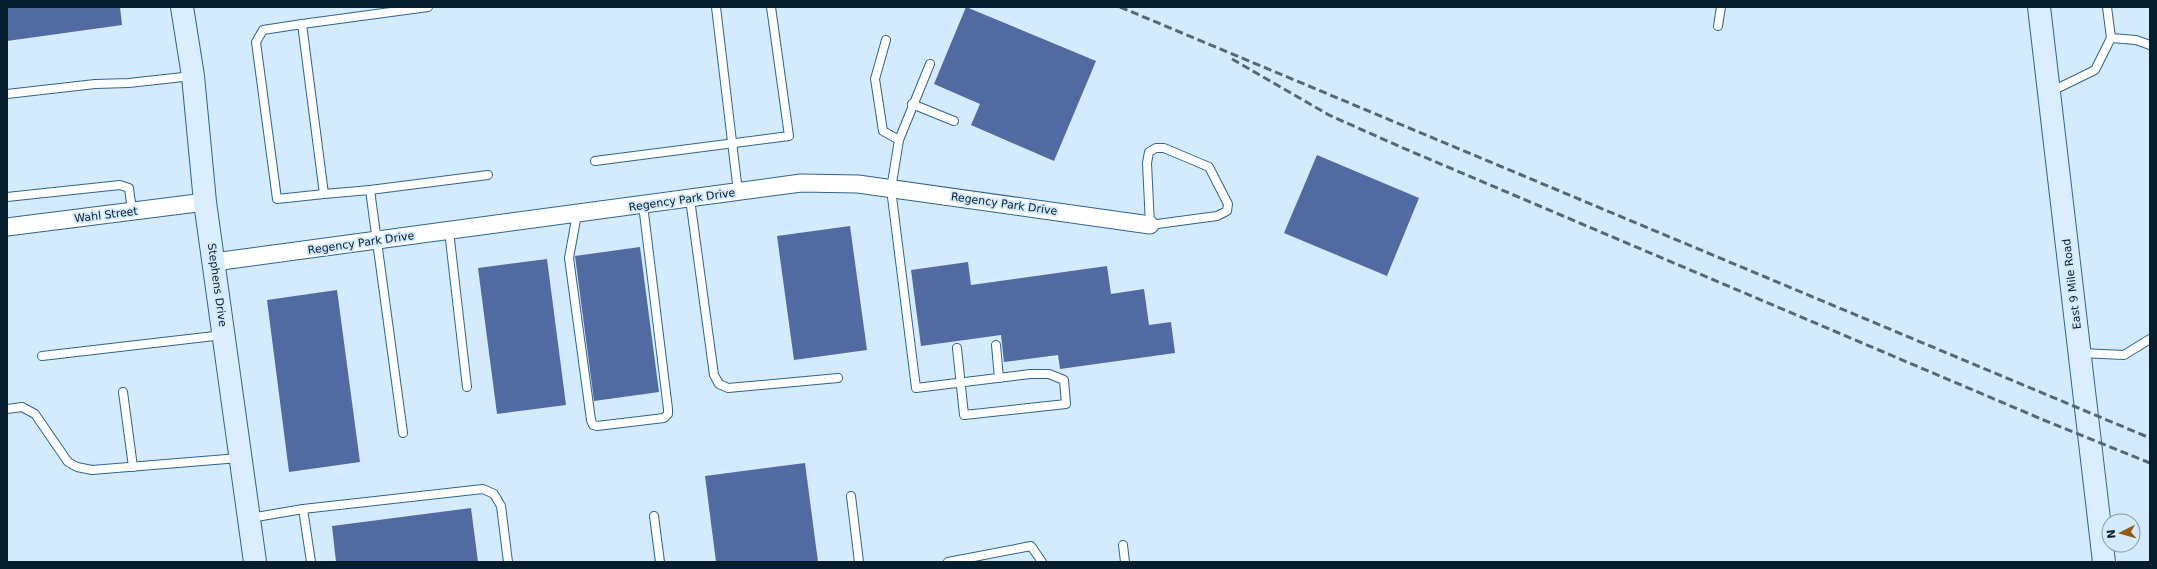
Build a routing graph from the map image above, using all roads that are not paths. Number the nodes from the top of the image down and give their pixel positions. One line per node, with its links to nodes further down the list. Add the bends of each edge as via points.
1 (182, 7): 14 (street, Stephens Drive)
2 (428, 7): 8 (lane)
3 (716, 7): 20 (lane)
4 (771, 7): 20 (lane, via 789,136)
5 (1721, 7): 9 (lane)
6 (2039, 7): 15 (street, East 9 Mile Road)
7 (2107, 7): 10 (lane)
8 (302, 24): 26 (lane); 26 (lane, via 263,30 256,42 257,50 277,199)
9 (1718, 26)
10 (2111, 38): 12 (lane, via 2136,40); 15 (lane, via 2095,70)
11 (886, 40): 19 (lane, via 875,79 882,131)
12 (2150, 45)
13 (930, 64): 17 (lane)
14 (193, 76): 16 (lane); 29 (street, Stephens Drive)
15 (2049, 93): 42 (street, East 9 Mile Road)
16 (7, 94)
17 (912, 104): 18 (lane); 19 (lane)
18 (954, 121)
19 (899, 140): 23 (lane)
20 (733, 144): 21 (lane); 25 (lane)
21 (595, 161)
22 (488, 175): 24 (lane)
23 (891, 189): 25 (street, Regency Park Drive, via 832,182 801,183); 33 (street, Regency Park Drive); 46 (lane, via 916,388)
24 (370, 190): 26 (lane); 36 (lane)
25 (738, 192): 28 (street, Regency Park Drive)
26 (324, 194)
27 (7, 197): 31 (lane, via 120,185 129,188)
28 (690, 198): 30 (street, Regency Park Drive); 44 (lane, via 714,375 719,384 728,388)
29 (205, 202): 31 (street, Wahl Street); 37 (street, Stephens Drive)
30 (643, 205): 32 (street, Regency Park Drive); 32 (lane, via 668,409 668,414 664,418 597,426 590,420 570,264 570,246)
31 (132, 212): 34 (street, Wahl Street)
32 (577, 214): 35 (street, Regency Park Drive)
33 (1150, 225): 33 (lane, via 1217,216 1226,211 1228,204 1209,167 1164,148 1156,148 1149,152 1147,163)
34 (7, 228)
35 (449, 231): 36 (street, Regency Park Drive); 47 (lane)
36 (376, 241): 37 (street, Regency Park Drive); 50 (lane)
37 (214, 262): 38 (street, Stephens Drive)
38 (224, 335): 43 (lane); 51 (street, Stephens Drive)
39 (2150, 339): 42 (lane, via 2124,355)
40 (996, 345): 45 (lane)
41 (957, 348): 46 (lane)
42 (2080, 353): 66 (street, East 9 Mile Road)
43 (42, 356)
44 (838, 378)
45 (999, 378): 46 (lane); 46 (lane, via 1049,374 1064,380 1066,404 964,415)
46 (960, 383)
47 (467, 387)
48 (123, 392): 52 (lane)
49 (7, 409): 52 (lane, via 22,407 35,414 68,462 77,467 92,470)
50 (403, 433)
51 (241, 458): 52 (lane); 56 (street, Stephens Drive)
52 (133, 467)
53 (851, 496): 62 (lane)
54 (304, 509): 56 (lane); 59 (lane); 60 (lane, via 483,489 494,494 502,506)
55 (654, 516): 61 (lane)
56 (249, 518): 58 (street, Stephens Drive)
57 (1123, 545): 65 (lane)
58 (255, 562)
59 (311, 562)
60 (508, 562)
61 (660, 562)
62 (859, 562)
63 (948, 562): 64 (lane, via 1031,546)
64 (1042, 562)
65 (1125, 562)
66 (2104, 562)

